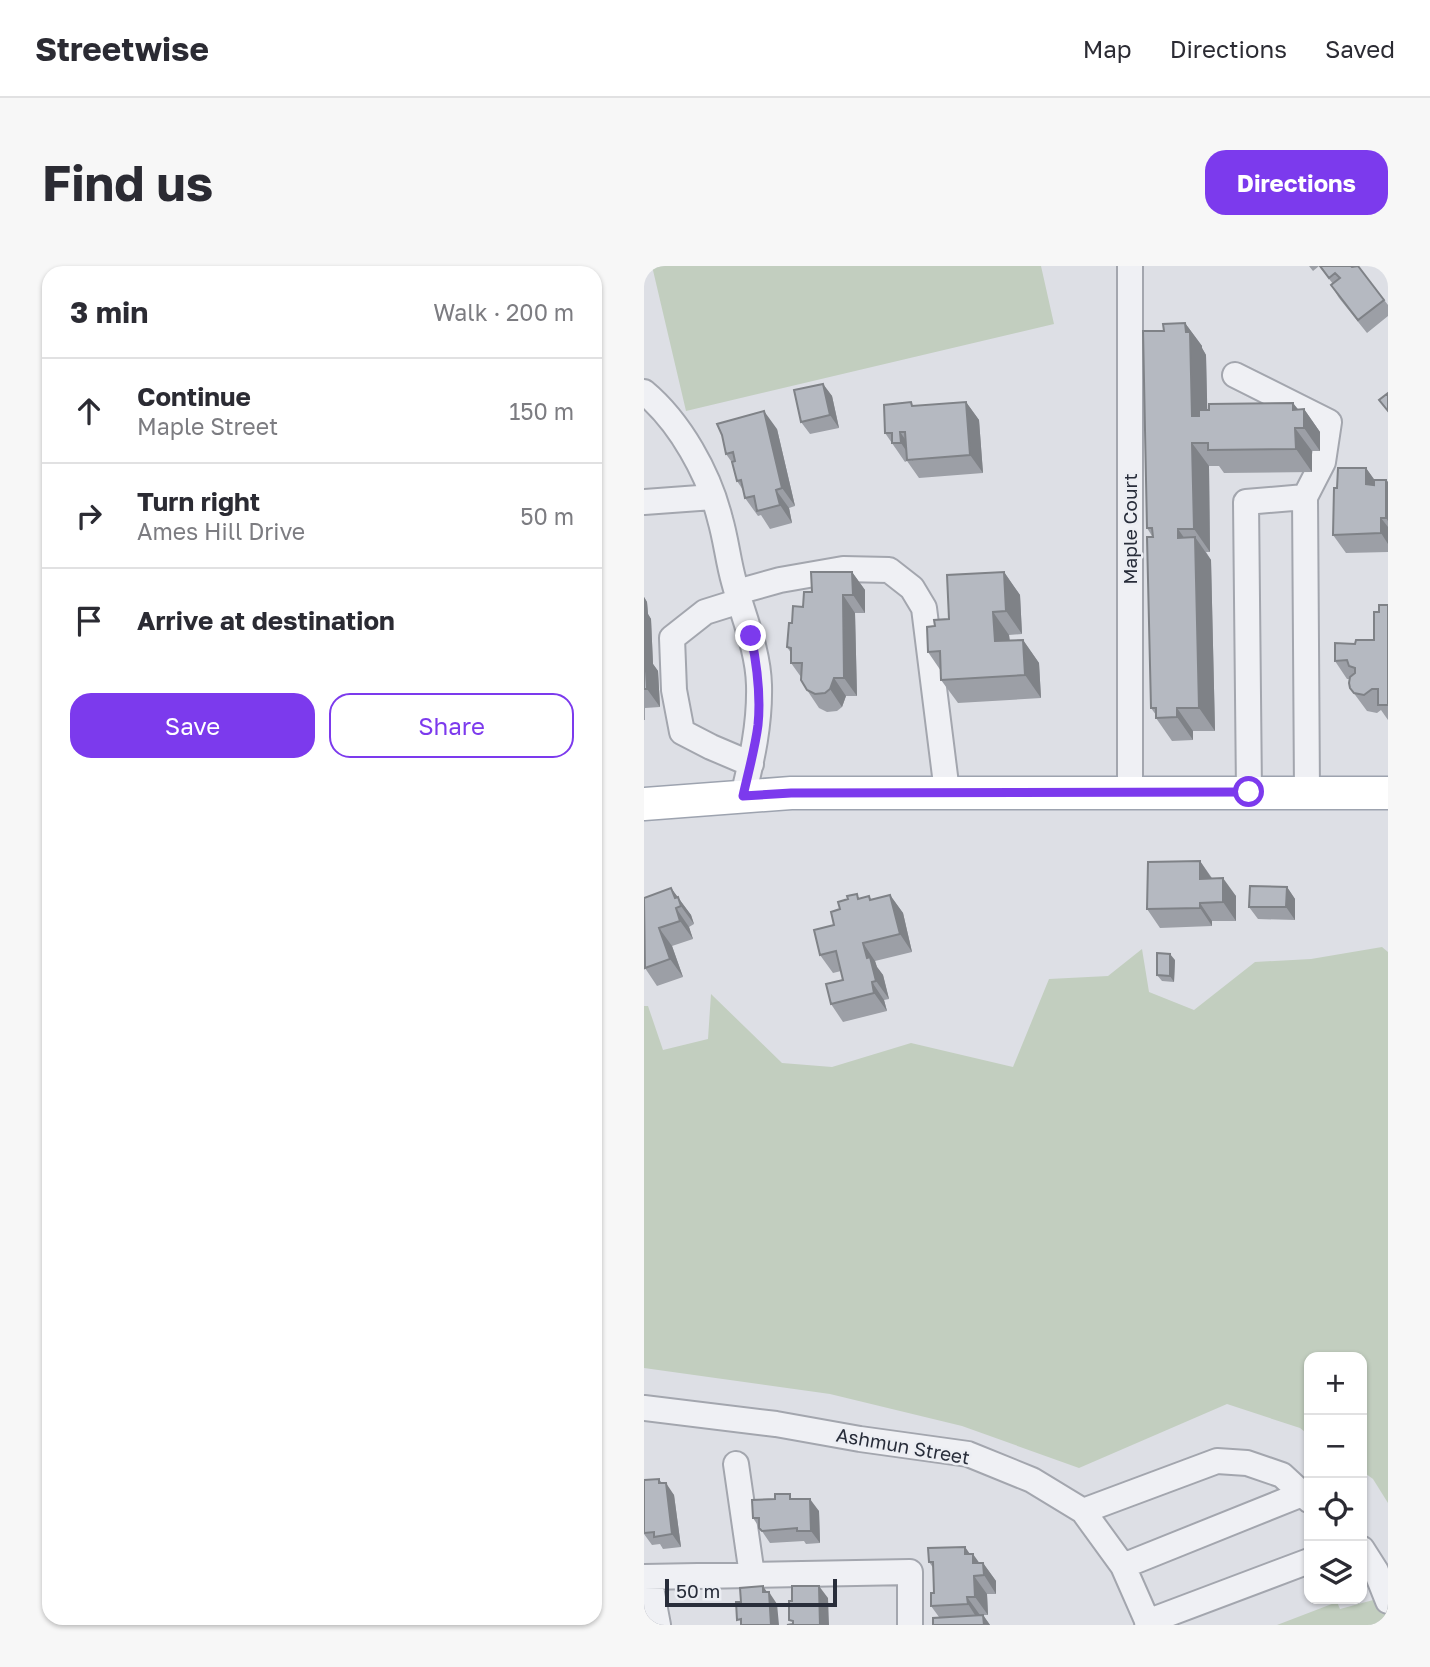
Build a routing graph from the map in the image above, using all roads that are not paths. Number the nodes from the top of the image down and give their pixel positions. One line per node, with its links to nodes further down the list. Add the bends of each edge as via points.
1 (1130, 266): 10 (street, Maple Court)
2 (1235, 374): 5 (street, via 1329,422 1323,462)
3 (644, 392): 4 (street, via 683,438)
4 (713, 497): 6 (street); 7 (street)
5 (1305, 497): 11 (street, via 1246,502); 12 (street)
6 (644, 502)
7 (739, 596): 8 (street, via 759,683); 8 (street, via 705,612 673,638 674,690 682,732); 9 (street, via 780,580 843,569 889,570 912,588 924,608)
8 (751, 764): 14 (street)
9 (947, 792): 10 (main road); 14 (main road)
10 (1130, 792): 11 (main road)
11 (1249, 792): 12 (main road)
12 (1307, 792): 13 (main road)
13 (1388, 793)
14 (743, 796): 15 (main road)
15 (644, 804)
16 (644, 1408): 20 (street, Ashmun Street, via 968,1454 1032,1480)
17 (736, 1464): 24 (street)
18 (1304, 1495): 20 (street, via 1282,1475 1247,1463 1216,1461)
19 (1304, 1498): 23 (street)
20 (1083, 1511): 23 (street, Ashmun Street)
21 (1367, 1557): 26 (street)
22 (1304, 1563): 27 (street)
23 (1123, 1566): 27 (street, Ashmun Street)
24 (752, 1575): 25 (street); 29 (street, via 910,1572)
25 (646, 1577): 28 (street)
26 (1388, 1601)
27 (1148, 1623)
28 (657, 1625)
29 (910, 1625)

